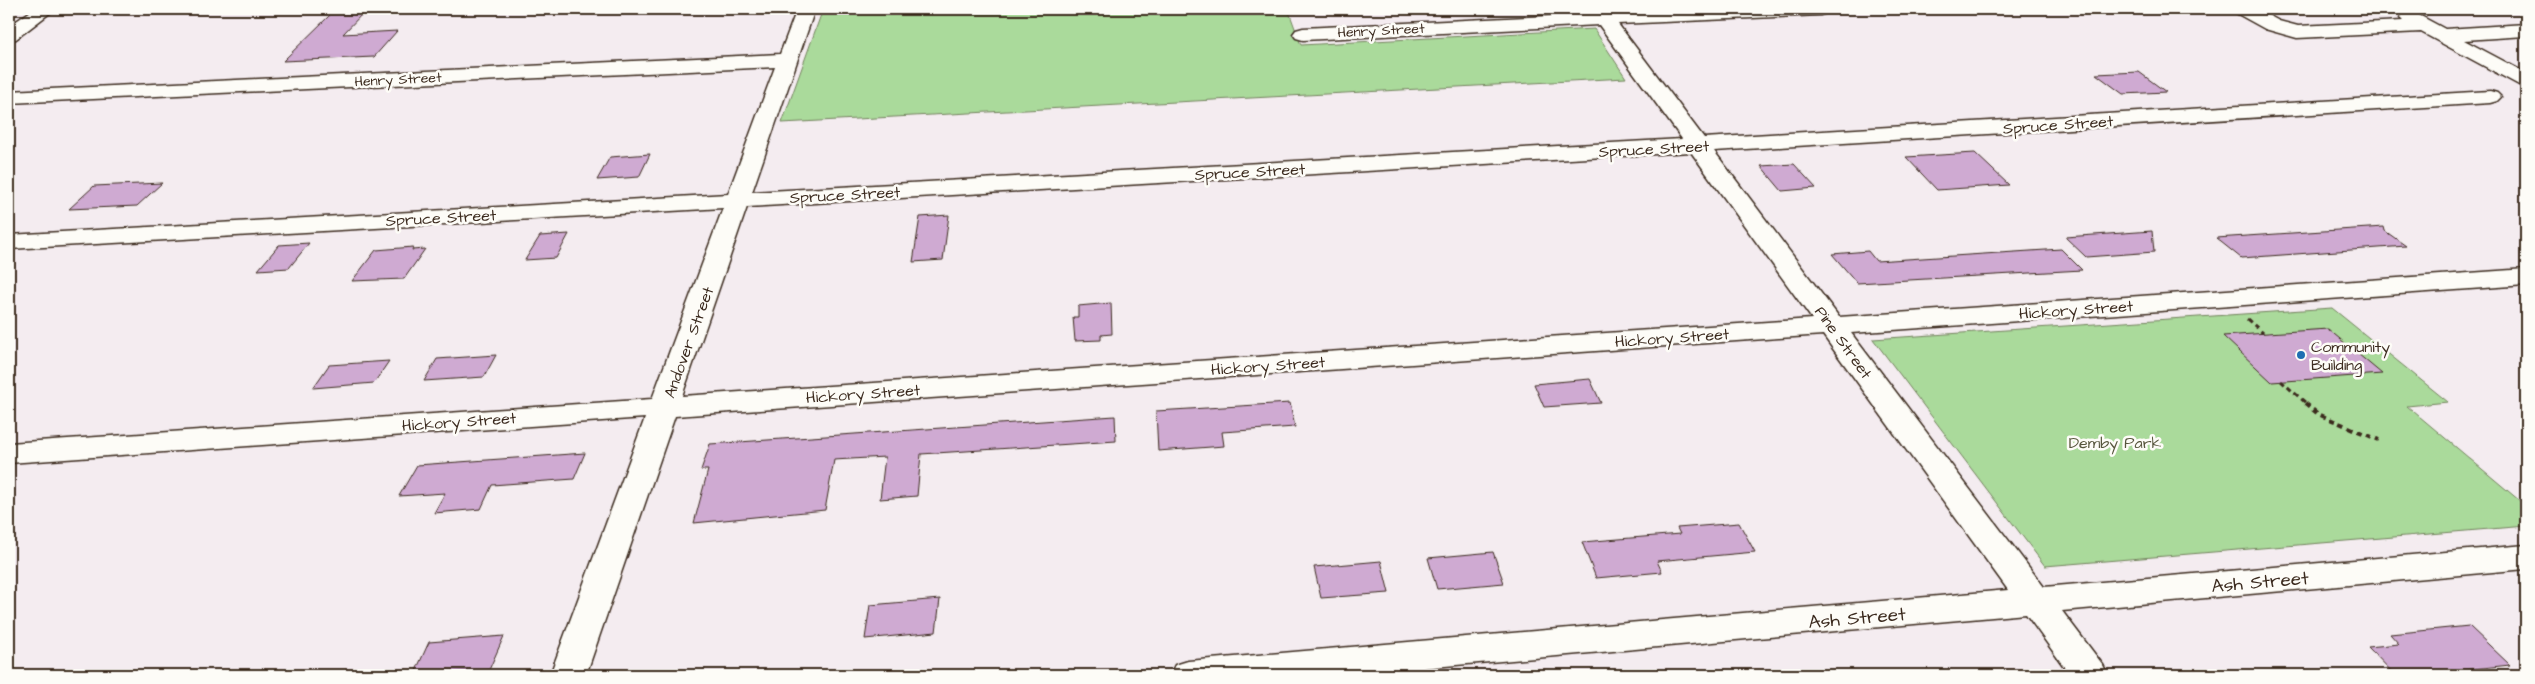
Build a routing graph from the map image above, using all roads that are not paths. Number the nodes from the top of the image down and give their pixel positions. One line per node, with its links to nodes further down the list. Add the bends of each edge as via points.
1 (46, 9): 10 (street)
2 (806, 9): 11 (street, Andover Street)
3 (1820, 9): 6 (street, Henry Street)
4 (2243, 9): 7 (street, via 2272,25 2297,32)
5 (2393, 9): 7 (street)
6 (1601, 14): 9 (street, Henry Street); 15 (street, Pine Street)
7 (2433, 30): 8 (street); 12 (street)
8 (2526, 30)
9 (1303, 34)
10 (9, 35)
11 (788, 60): 13 (street, Henry Street); 16 (street, Andover Street)
12 (2526, 81)
13 (9, 97)
14 (2490, 98): 15 (street, Spruce Street)
15 (1698, 145): 16 (street, Spruce Street); 19 (street, Pine Street)
16 (738, 200): 17 (street, Spruce Street); 20 (street, Andover Street)
17 (9, 242)
18 (2526, 277): 19 (street, Hickory Street)
19 (1832, 326): 20 (street, Hickory Street); 23 (street, Pine Street)
20 (665, 407): 21 (street, Hickory Street); 24 (street, Andover Street)
21 (9, 453)
22 (2526, 557): 23 (street, Ash Street)
23 (2036, 601): 25 (street, Ash Street); 26 (street, Pine Street)
24 (568, 675)
25 (1188, 675)
26 (2090, 675)

